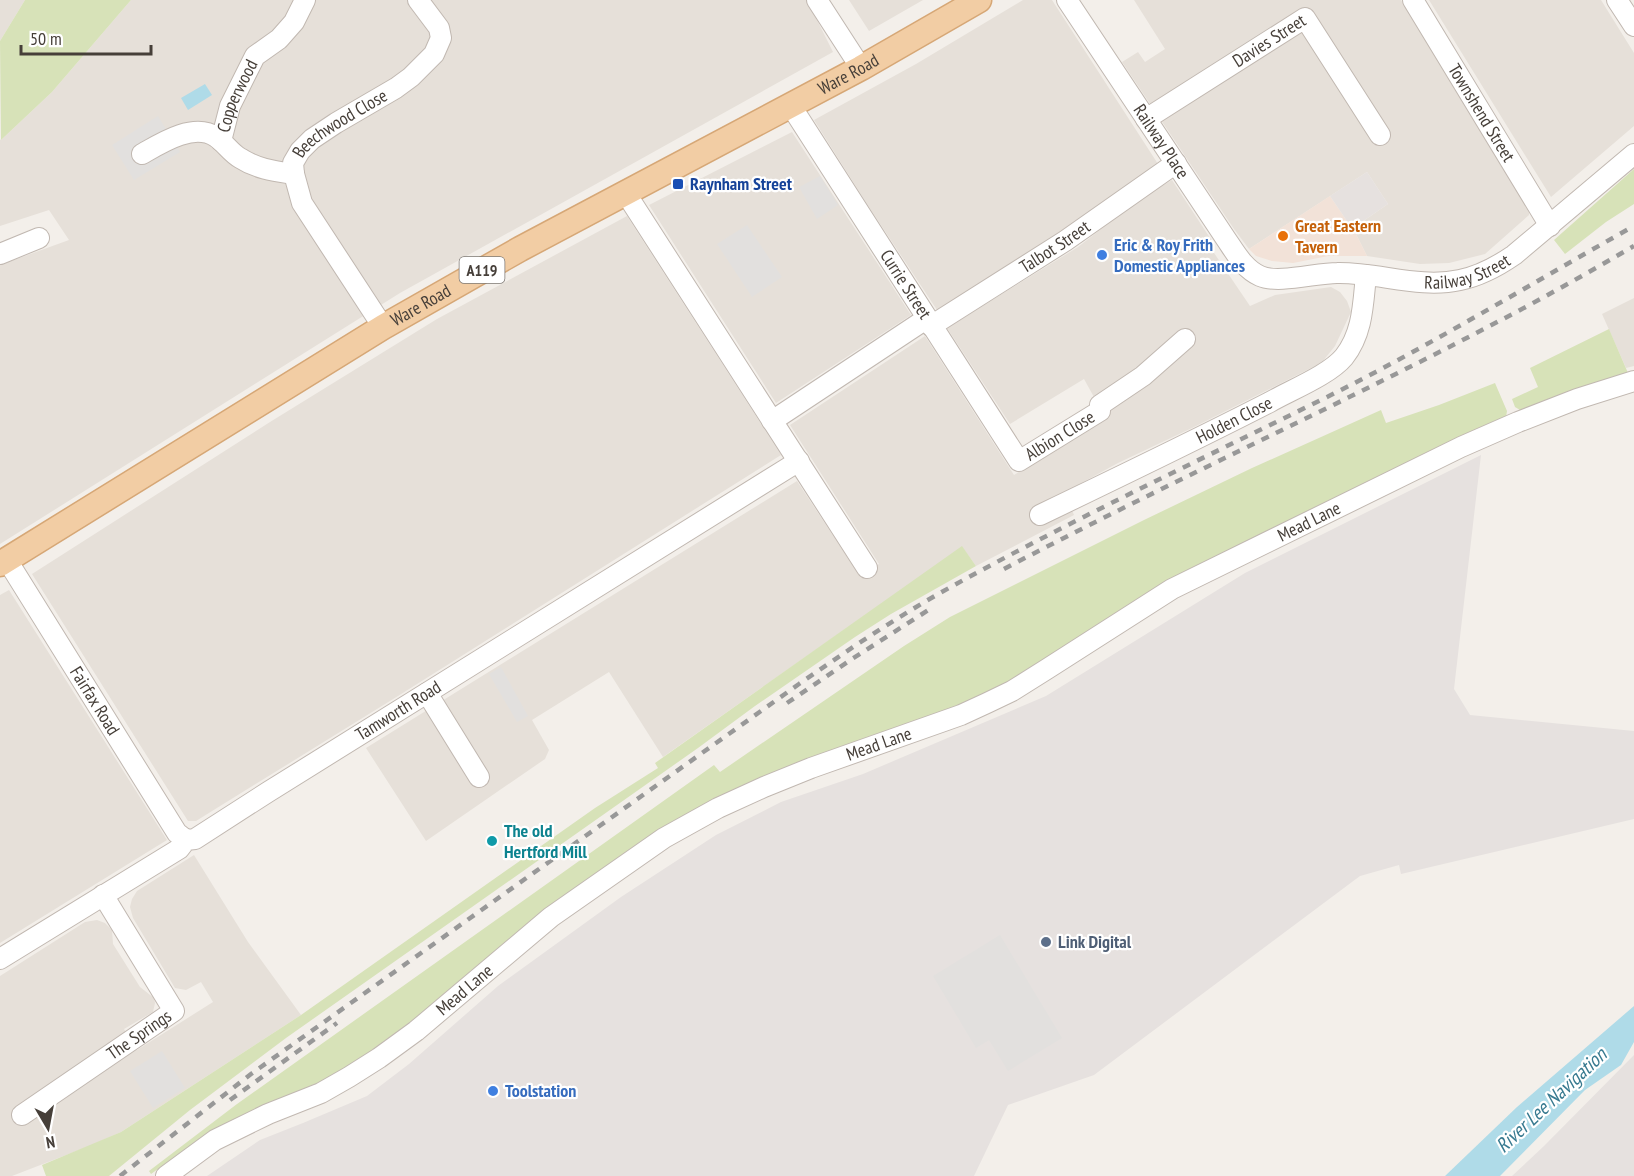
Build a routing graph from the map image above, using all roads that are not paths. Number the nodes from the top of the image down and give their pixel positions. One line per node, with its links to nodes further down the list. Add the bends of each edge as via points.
1 (305, 0): 13 (street, Copperwood, via 294,22 279,39 255,56 230,106)
2 (418, 0): 17 (street, Beechwood Close, via 439,28 441,38 434,54 396,88 312,139 293,164)
3 (817, 0): 9 (street)
4 (979, 0): 9 (main road, Ware Road / A119)
5 (1067, 0): 11 (street, Railway Place)
6 (1413, 0): 19 (street, Townshend Street)
7 (1617, 0): 8 (street)
8 (1634, 26)
9 (861, 68): 10 (main road, Ware Road / A119)
10 (791, 106): 18 (main road, Ware Road / A119); 24 (street, Currie Street)
11 (1146, 119): 12 (street, Davies Street, via 1305,18); 16 (street, Railway Place)
12 (1380, 135)
13 (221, 141): 14 (street, via 213,135 184,133); 17 (street, via 258,168)
14 (142, 154)
15 (1634, 154): 19 (street, Railway Street)
16 (1176, 163): 23 (street, Railway Place, via 1240,259); 24 (street, Talbot Street, via 1065,241)
17 (294, 174): 25 (street, Beechwood Close, via 302,203)
18 (625, 192): 25 (main road, Ware Road / A119); 28 (street)
19 (1550, 226): 22 (street, Railway Street, via 1498,266 1461,280 1414,281)
20 (39, 238): 21 (street)
21 (0, 254)
22 (1366, 275): 23 (street, Railway Street, via 1338,273 1269,279); 31 (street, Holden Close, via 1355,341 1343,359 1326,373)
23 (1260, 276)
24 (929, 323): 28 (street, Talbot Street); 30 (street, Currie Street)
25 (383, 327): 32 (main road, Ware Road / A119)
26 (1185, 339): 30 (street, Albion Close, via 1143,376 1100,405 1100,411)
27 (1634, 381): 40 (street, Mead Lane, via 1557,407 1461,447 1172,589 987,703 811,768 718,808 664,838 551,917 379,1058 321,1093 215,1140)
28 (772, 421): 29 (street)
29 (799, 461): 33 (street); 34 (street, Tamworth Road)
30 (1019, 461)
31 (1040, 515)
32 (3, 562): 36 (street, Fairfax Road, via 177,833)
33 (867, 568)
34 (427, 693): 35 (street); 36 (street, Tamworth Road, via 195,839)
35 (479, 777)
36 (186, 840): 37 (street, Tamworth Road, via 179,849)
37 (103, 895): 38 (street, Tamworth Road); 39 (street, The Springs, via 174,1011)
38 (0, 959)
39 (22, 1115)
40 (166, 1176)

